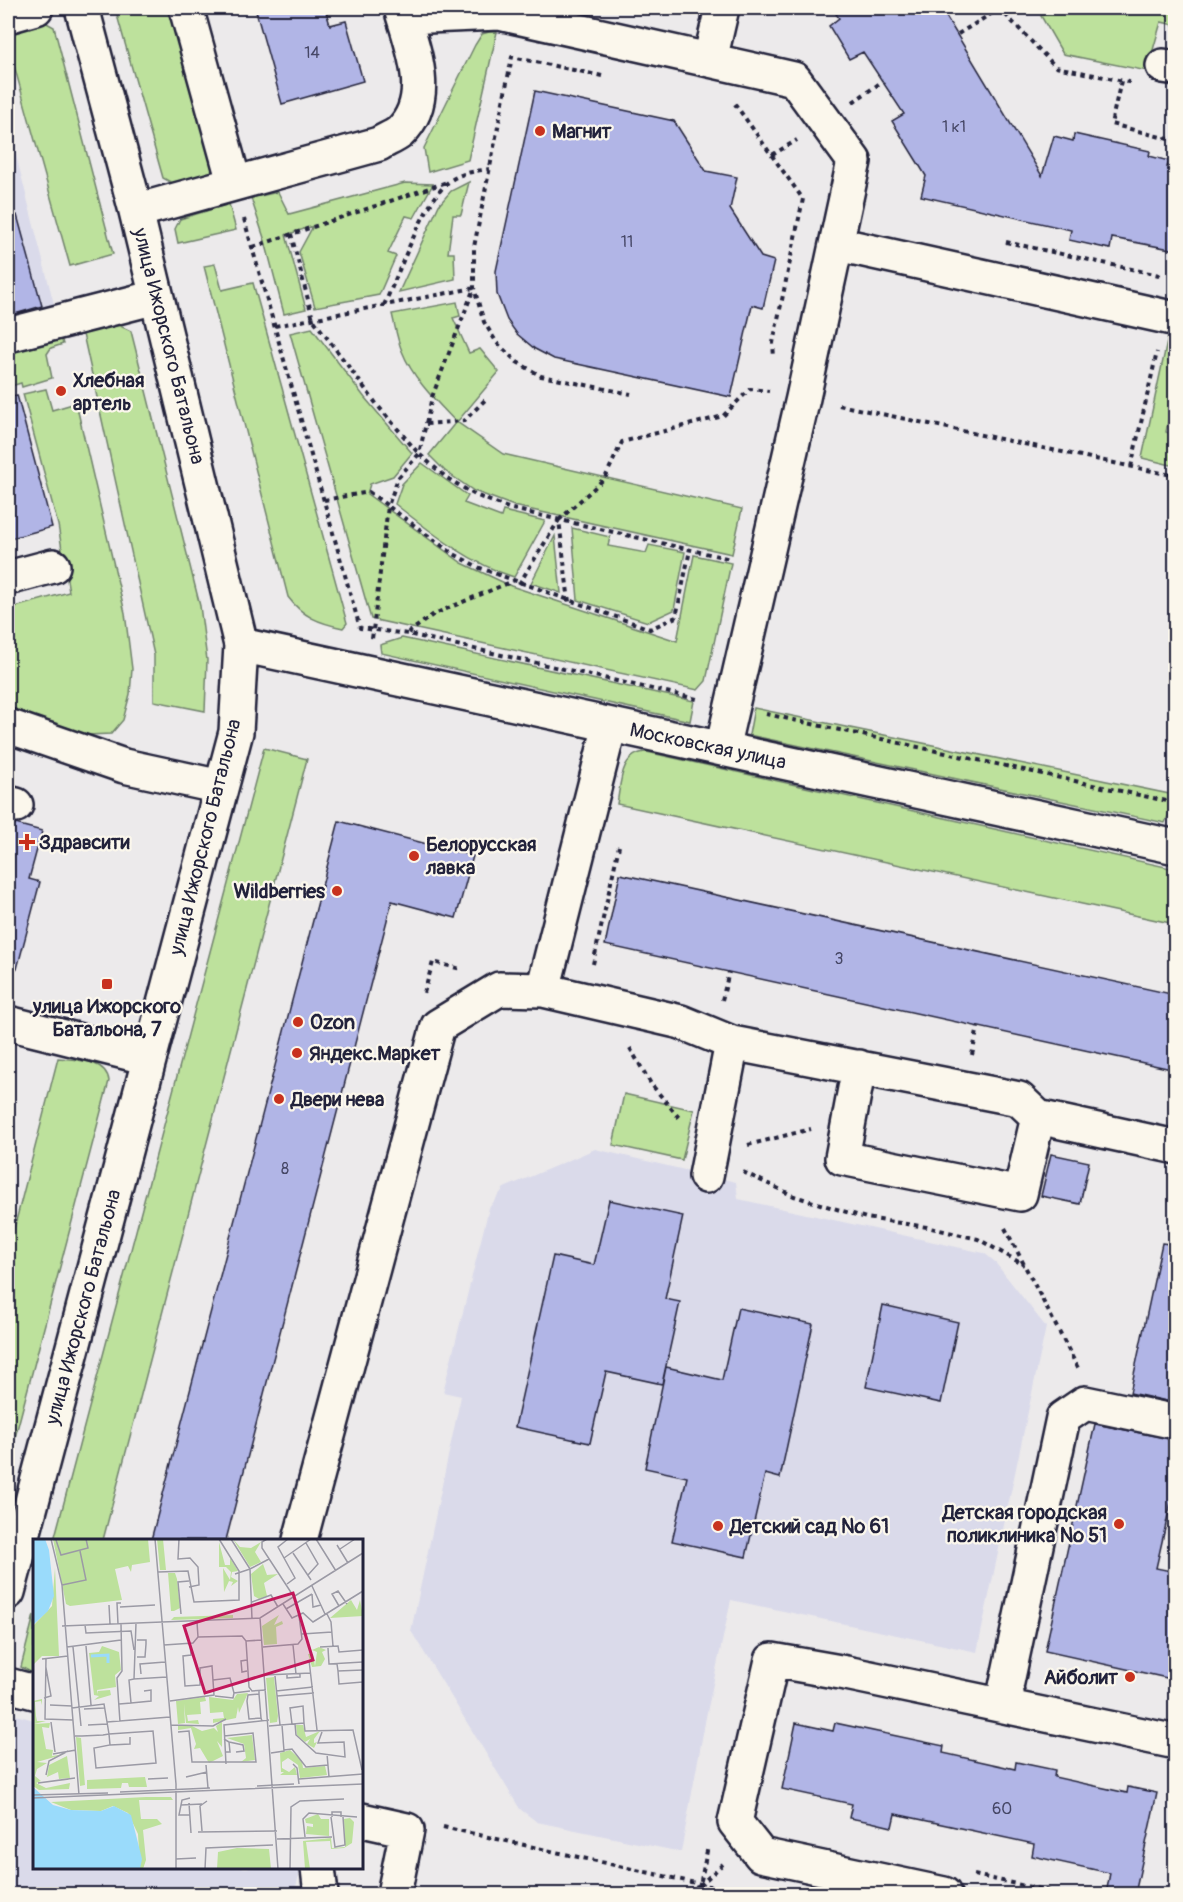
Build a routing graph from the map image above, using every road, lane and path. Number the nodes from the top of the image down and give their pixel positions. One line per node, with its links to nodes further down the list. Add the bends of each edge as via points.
1 (36, 8): 8 (street)
2 (82, 8): 21 (street, улица Ижорского Батальона)
3 (186, 8): 19 (street)
4 (722, 8): 10 (street)
5 (999, 8): 6 (path); 9 (path); 14 (path, via 1056,67)
6 (1006, 8)
7 (402, 12): 10 (street, via 499,14); 19 (street, via 419,74 416,108 399,132 379,144)
8 (8, 16)
9 (958, 34)
10 (710, 60): 23 (street, via 794,79 854,161)
11 (1169, 67): 14 (path, via 1142,85)
12 (609, 77): 18 (path, via 512,57)
13 (883, 81): 16 (path)
14 (1121, 81): 17 (path, via 1112,124)
15 (725, 102): 32 (path, via 737,105 803,199 773,343)
16 (847, 106)
17 (1176, 141)
18 (490, 169): 20 (path, via 467,172); 25 (path, via 474,247)
19 (234, 182): 21 (street); 24 (path)
20 (447, 182): 22 (path); 27 (path, via 432,202)
21 (136, 211): 26 (street, улица Ижорского Батальона)
22 (291, 234): 24 (path); 29 (path)
23 (837, 244): 28 (street); 34 (street)
24 (253, 247): 30 (path)
25 (474, 288): 27 (path); 33 (path, via 484,322 497,343 517,362 541,376); 36 (path, via 432,397)
26 (156, 297): 31 (street); 52 (street, улица Ижорского Батальона)
27 (383, 305): 29 (path)
28 (1171, 318): 38 (path)
29 (313, 319): 30 (path); 37 (path)
30 (275, 326): 40 (path)
31 (8, 335)
32 (774, 363)
33 (631, 394)
34 (803, 398): 38 (path); 42 (path, via 750,389 723,416 622,442 605,478); 45 (street)
35 (486, 399): 36 (path, via 464,421)
36 (426, 424): 37 (path)
37 (419, 454): 41 (path, via 398,478); 42 (path, via 475,495 508,508)
38 (1131, 467): 39 (path)
39 (1176, 476)
40 (324, 500): 41 (path, via 369,492); 50 (path, via 360,628)
41 (388, 506): 47 (path, via 452,553); 50 (path)
42 (559, 520): 43 (path); 48 (path); 49 (path)
43 (690, 550): 45 (path); 49 (path, via 676,617 650,628)
44 (53, 566): 46 (street)
45 (761, 574): 53 (street)
46 (8, 578)
47 (513, 581): 48 (path); 51 (path, via 434,614)
48 (519, 584): 49 (path)
49 (569, 602)
50 (374, 630): 51 (path)
51 (408, 634): 53 (path)
52 (241, 645): 54 (street, Московская улица); 57 (street, улица Ижорского Батальона, via 236,732)
53 (731, 706): 56 (street); 58 (path)
54 (610, 725): 56 (street, Московская улица); 61 (street)
55 (8, 726): 57 (street, via 124,766)
56 (722, 749): 60 (street, Московская улица)
57 (221, 787): 65 (street, улица Ижорского Батальона)
58 (1176, 804)
59 (621, 838): 62 (path)
60 (1176, 847)
61 (543, 990): 62 (street); 75 (street, via 499,989 438,1026)
62 (586, 1000): 64 (street, via 681,1022)
63 (8, 1023): 65 (street)
64 (732, 1043): 66 (street); 69 (street)
65 (149, 1058): 77 (street, улица Ижорского Батальона)
66 (859, 1067): 67 (street, via 1019,1099); 70 (street, via 842,1158)
67 (1038, 1117): 68 (street); 70 (street, via 1020,1194)
68 (1176, 1147)
69 (708, 1166): 71 (path, via 866,1218 978,1239)
70 (984, 1187): 71 (path)
71 (1024, 1265): 72 (path)
72 (1098, 1405): 73 (street); 80 (street, via 1085,1403 1063,1418 1005,1687)
73 (1176, 1422)
74 (1176, 1536): 76 (path, via 1170,1561)
75 (300, 1539)
76 (1176, 1562)
77 (8, 1593)
78 (8, 1686): 79 (street)
79 (33, 1692)
80 (1009, 1707): 81 (street); 93 (street, via 772,1660 735,1822 761,1854)
81 (1176, 1742)
82 (363, 1820): 89 (street, via 407,1830)
83 (439, 1827): 87 (path)
84 (709, 1839): 87 (path)
85 (318, 1869): 88 (street)
86 (973, 1875): 94 (path)
87 (700, 1884): 90 (path); 91 (path); 92 (path)
88 (321, 1894)
89 (394, 1894)
90 (679, 1894)
91 (698, 1894)
92 (745, 1894)
93 (944, 1894)
94 (1063, 1894)

